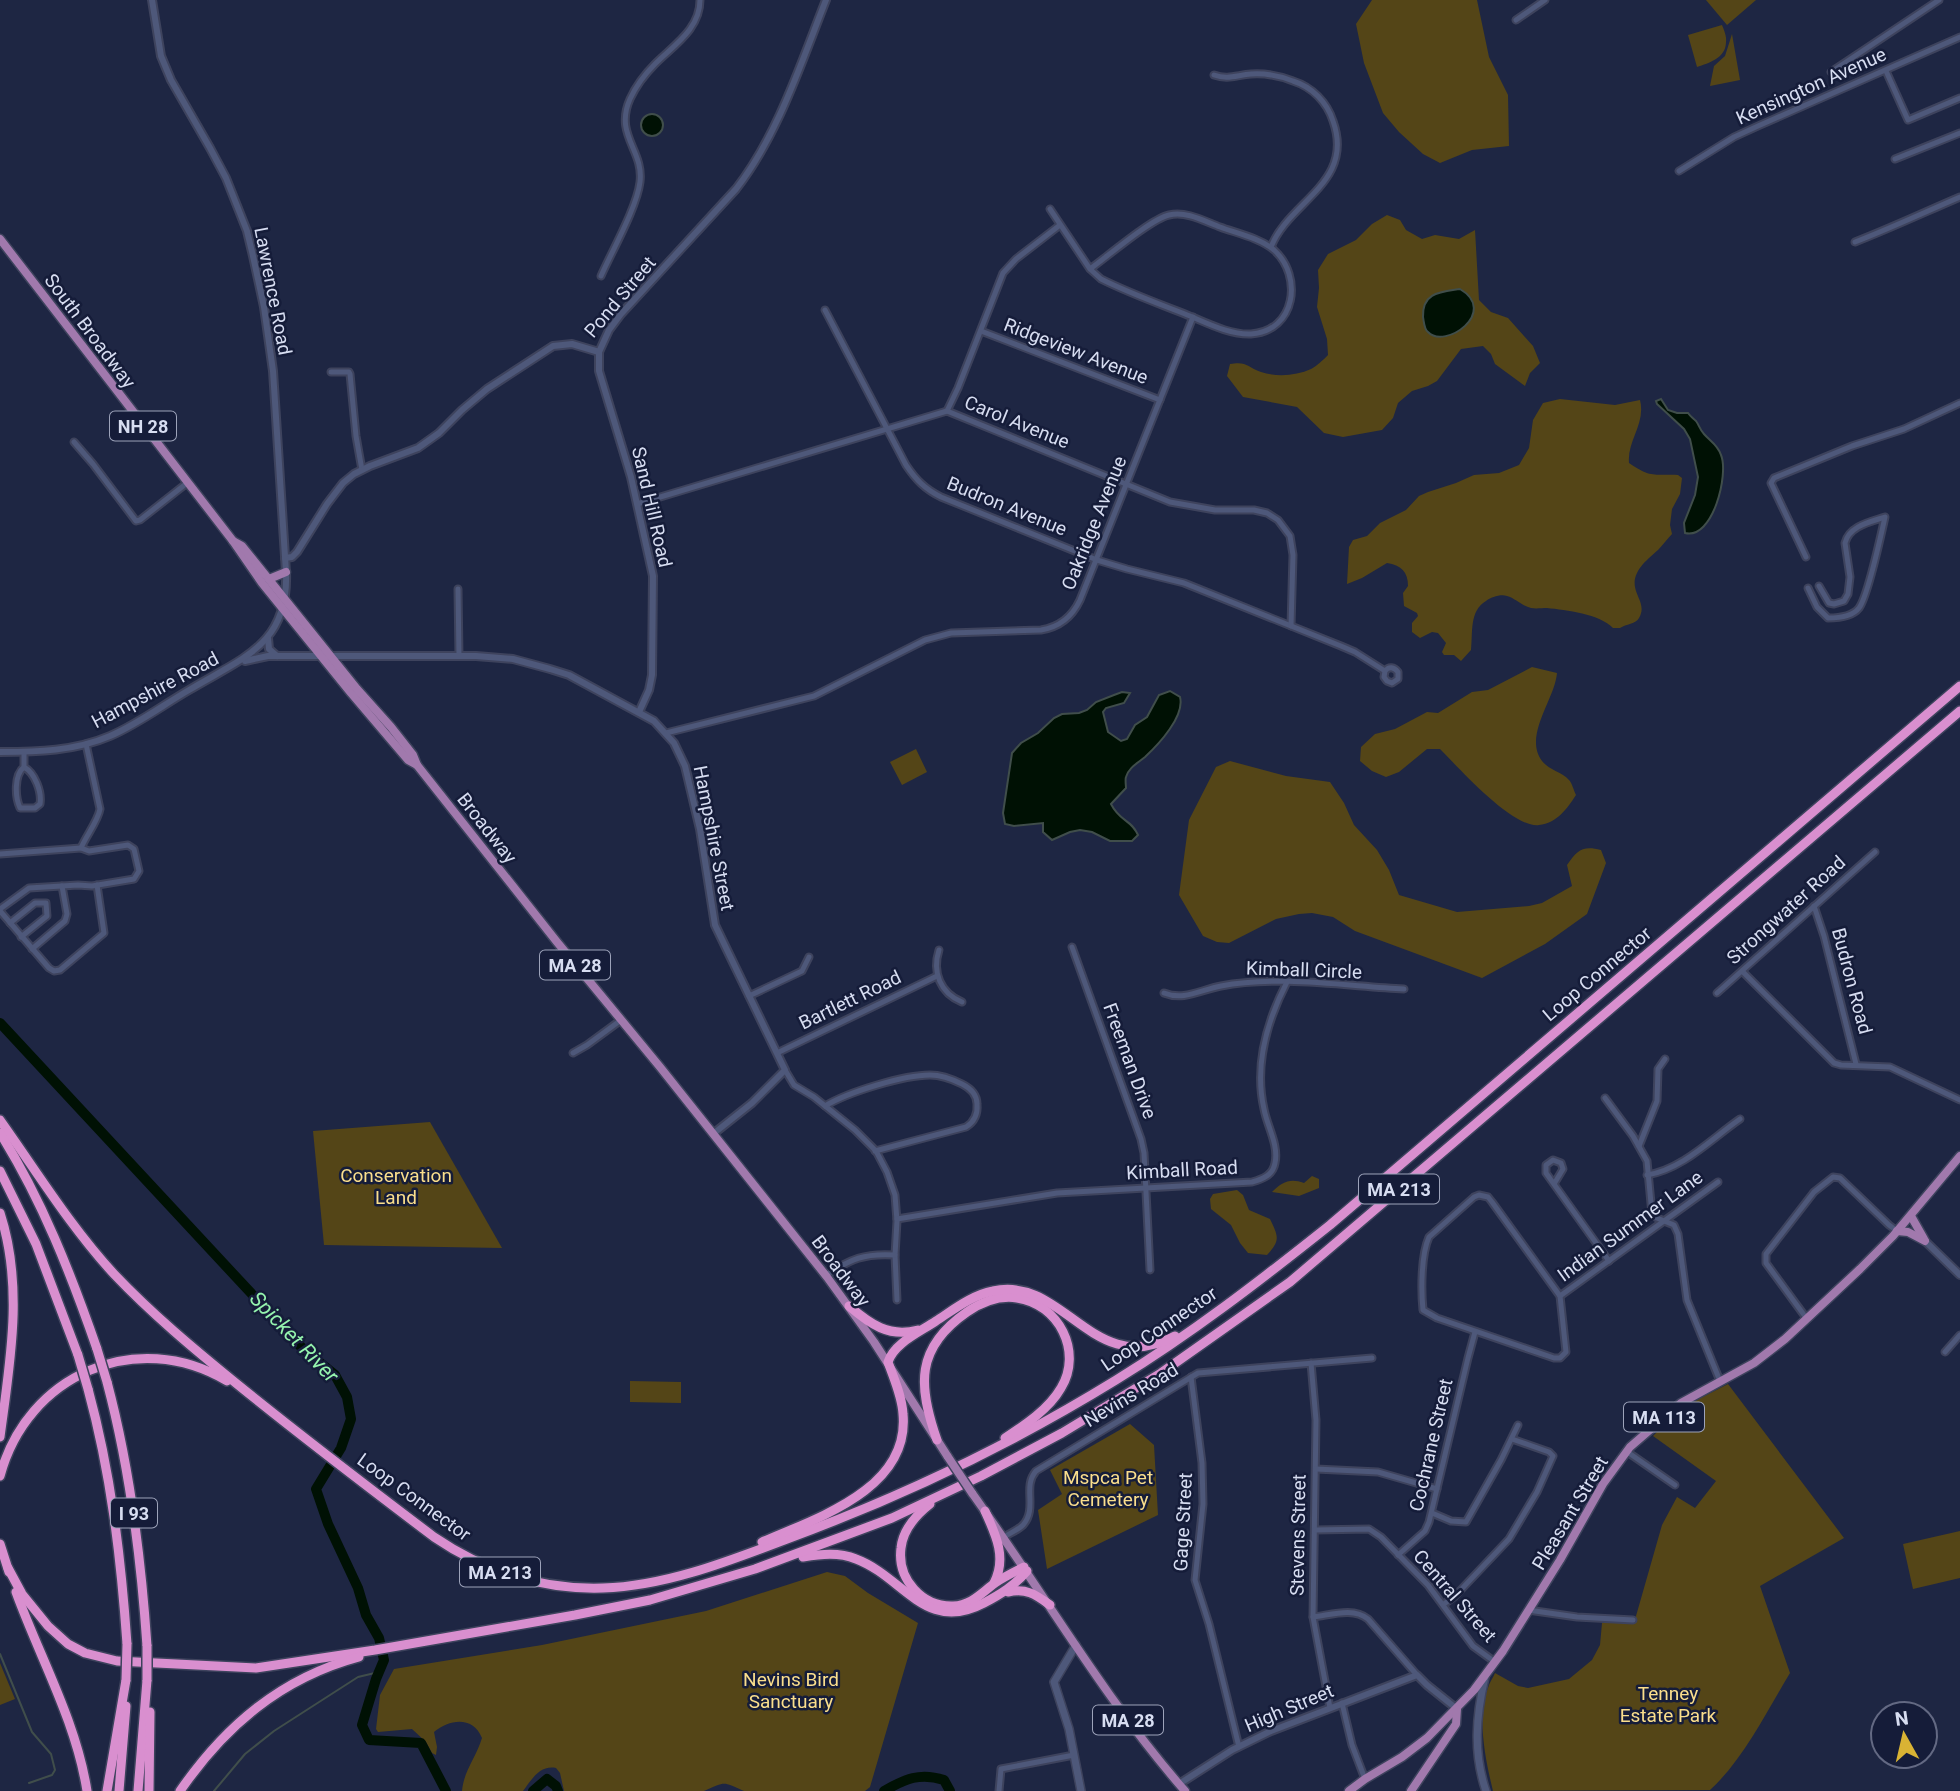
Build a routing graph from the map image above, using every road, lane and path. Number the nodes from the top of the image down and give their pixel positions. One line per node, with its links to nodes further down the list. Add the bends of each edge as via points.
1 (152, 0): 39 (street, Lawrence Road, via 161,56 226,178 253,256 273,372)
2 (700, 0): 22 (street, via 692,28 645,74 626,108 625,128 639,164 640,184)
3 (826, 0): 26 (street, Pond Street, via 752,168 621,314)
4 (1545, 0): 6 (street)
5 (1939, 0): 9 (street)
6 (1516, 20)
7 (1960, 37): 8 (street, Kensington Avenue)
8 (1886, 71): 11 (street, via 1908,120); 14 (street, Kensington Avenue, via 1734,137)
9 (1831, 72)
10 (1214, 75): 20 (street, via 1256,74 1292,80 1319,98 1335,125 1336,157 1328,177 1280,229)
11 (1960, 98)
12 (1960, 134): 13 (street)
13 (1895, 159)
14 (1679, 171)
15 (1960, 197): 19 (street)
16 (1050, 209): 17 (street)
17 (1060, 225): 21 (street); 25 (street, via 1007,268)
18 (0, 239): 34 (main road, South Broadway / NH 28)
19 (1855, 242)
20 (1270, 247): 21 (street, via 1177,214 1160,218); 24 (street, via 1292,279 1291,299 1278,322 1262,332 1242,334)
21 (1090, 269): 24 (street, via 1119,288)
22 (601, 276)
23 (825, 310): 31 (street, Budron Avenue)
24 (1193, 317): 28 (street, Oakridge Avenue)
25 (981, 331): 28 (street, Ridgeview Avenue); 30 (street)
26 (599, 352): 33 (street, Pond Street, via 572,344 553,346 487,389 429,441); 36 (street, Sand Hill Road, via 599,371)
27 (331, 372): 33 (street, via 351,374)
28 (1160, 400): 35 (street, Oakridge Avenue)
29 (1960, 403): 38 (street, via 1774,478 1771,483 1777,498)
30 (947, 411): 31 (street, Carol Avenue); 35 (street, Carol Avenue)
31 (887, 428): 36 (street, Carol Avenue); 40 (street, Budron Avenue, via 906,465 927,490)
32 (74, 442): 34 (street, via 136,521)
33 (362, 470): 39 (street, Pond Street, via 343,483 297,552)
34 (187, 483): 37 (main road, South Broadway / NH 28)
35 (1127, 484): 40 (street, Oakridge Avenue); 48 (street, Carol Avenue, via 1179,504 1254,510 1278,520 1290,536 1293,555)
36 (637, 504): 57 (street, Sand Hill Road, via 654,590 652,680)
37 (233, 541): 42 (main road, South Broadway / NH 28); 47 (main road, South Broadway / NH 28)
38 (1806, 557)
39 (285, 558): 41 (street, Lawrence Road)
40 (1097, 560): 48 (street, Budron Avenue, via 1184,583); 58 (street, Oakridge Avenue, via 1078,606 1054,627 937,635 814,696)
41 (286, 572): 42 (main road); 46 (street, Lawrence Road)
42 (269, 579): 46 (main road, South Broadway / NH 28)
43 (1818, 586): 44 (street, via 1829,603 1844,601 1850,587 1847,536 1885,517 1859,608 1846,616 1828,618)
44 (1808, 588)
45 (458, 589): 51 (street)
46 (286, 599): 47 (street, Lawrence Road); 52 (main road, South Broadway / NH 28)
47 (282, 608): 49 (street, Hampshire Road); 52 (main road, South Broadway / NH 28)
48 (1291, 626): 54 (street, Budron Avenue, via 1353,651)
49 (268, 638): 50 (street, via 269,649); 53 (street, Hampshire Road)
50 (277, 656): 52 (street, Hampshire Road); 53 (street, Hampshire Road)
51 (458, 656): 52 (street, Hampshire Street); 57 (street, Hampshire Street, via 503,658 551,668)
52 (327, 657): 63 (main road, South Broadway / NH 28, via 391,727)
53 (241, 662): 59 (street, Hampshire Road, via 118,732)
54 (1385, 671)
55 (1960, 686): 119 (highway, Loop Connector / MA 213)
56 (1960, 711): 140 (highway, Loop Connector / MA 213, via 1290,1282 1161,1373)
57 (639, 712): 58 (street, Hampshire Street)
58 (666, 733): 83 (street, Hampshire Street, via 682,757 690,785 715,925)
59 (86, 744): 61 (street, Hampshire Road); 64 (street, via 100,809)
60 (0, 752): 61 (street, Hampshire Road)
61 (24, 752): 62 (street)
62 (24, 767): 62 (street, via 18,772 18,802 20,808 35,808 41,797 32,771)
63 (440, 794): 85 (main road, Broadway / MA 28)
64 (81, 848): 66 (street); 67 (street, via 89,851 128,845 134,849 139,871 134,879)
65 (1875, 852): 69 (street, Strongwater Road)
66 (0, 854)
67 (97, 886): 68 (street); 74 (street, via 104,933 60,970 49,968)
68 (62, 887): 70 (street, via 29,888); 74 (street, via 68,914)
69 (1814, 906): 77 (street, Strongwater Road); 89 (street, Budron Road)
70 (0, 910): 71 (street)
71 (10, 923): 72 (street); 72 (street, via 35,903 46,903 47,916)
72 (21, 937): 74 (street)
73 (1072, 947): 105 (street, Freeman Drive, via 1142,1139)
74 (32, 949)
75 (939, 950): 78 (street)
76 (809, 957): 83 (street, via 802,971)
77 (1741, 971): 82 (street, Strongwater Road); 89 (street, via 1829,1058 1841,1065)
78 (937, 976): 84 (street, via 949,994); 87 (street, Bartlett Road)
79 (1287, 982): 80 (street, Kimball Circle); 81 (street, Kimball Circle, via 1237,983 1178,997); 105 (street, Kimball Road, via 1268,1025 1261,1069 1264,1109 1276,1152 1271,1173 1252,1182)
80 (1404, 989)
81 (1164, 993)
82 (1717, 993)
83 (749, 996): 87 (street, Hampshire Street)
84 (962, 1002)
85 (621, 1020): 86 (street); 97 (main road, Broadway / MA 28)
86 (573, 1053)
87 (777, 1053): 90 (street, Hampshire Street)
88 (1665, 1059): 98 (street, via 1658,1069 1657,1101)
89 (1856, 1064): 92 (street, via 1890,1067)
90 (785, 1070): 93 (street, Hampshire Street, via 794,1085); 97 (street)
91 (1605, 1098): 98 (street)
92 (1960, 1100)
93 (825, 1106): 99 (street, Hampshire Street); 99 (street, via 863,1090 929,1075 960,1083 976,1097 972,1124)
94 (1740, 1119): 102 (street, via 1680,1163)
95 (0, 1120): 131 (highway, via 58,1205 113,1273 173,1331)
96 (0, 1133): 166 (highway, I 93, bridge, via 48,1224 107,1382 135,1521)
97 (713, 1134): 115 (main road, Broadway / MA 28)
98 (1639, 1146): 102 (street, via 1647,1161)
99 (875, 1151): 108 (street, Hampshire Street, via 895,1195)
100 (1960, 1156): 107 (main road, Pleasant Street / MA 113)
101 (0, 1171): 165 (highway, I 93, bridge, via 58,1298 88,1389 118,1536)
102 (1647, 1175): 109 (street, via 1652,1214)
103 (1718, 1182): 109 (street, Indian Summer Lane)
104 (1554, 1184): 113 (street)
105 (1146, 1188): 108 (street, Kimball Road, via 1057,1193); 114 (street, Freeman Drive)
106 (0, 1213): 133 (highway, via 12,1266 14,1312)
107 (1911, 1216): 110 (main road, Pleasant Street / MA 113); 111 (main road)
108 (897, 1219): 112 (street, Hampshire Street)
109 (1665, 1220): 113 (street, Indian Summer Lane); 130 (street, via 1678,1234 1687,1300)
110 (1897, 1231): 111 (main road); 121 (main road, Pleasant Street / MA 113); 121 (street, via 1840,1178 1833,1177 1814,1192 1765,1258)
111 (1926, 1241): 116 (street)
112 (895, 1255): 115 (street, via 861,1257); 118 (street, Hampshire Street)
113 (1609, 1261): 117 (street, Indian Summer Lane)
114 (1150, 1270)
115 (826, 1275): 120 (main road, Broadway / MA 28)
116 (1960, 1275)
117 (1560, 1296): 123 (street, via 1566,1352 1560,1358); 123 (street, via 1492,1202 1484,1195 1474,1197 1429,1237 1422,1302 1425,1312)
118 (897, 1300)
119 (1234, 1300): 122 (highway, via 1172,1337 1142,1346 1100,1338 1038,1296 1013,1289 984,1293); 138 (highway, Loop Connector / MA 213, via 1117,1380)
120 (849, 1306): 122 (highway, via 870,1324 893,1332); 127 (main road, Broadway / MA 28)
121 (1807, 1319): 130 (main road, Pleasant Street / MA 113, via 1754,1363)
122 (932, 1324): 127 (highway, via 900,1345)
123 (1475, 1332): 142 (street, Cochrane Street)
124 (1960, 1335): 125 (street)
125 (1945, 1352)
126 (1372, 1358): 128 (street, Nevins Road)
127 (888, 1362): 135 (main road, Broadway / MA 28); 151 (highway, via 904,1423 898,1451 883,1475 838,1507)
128 (1311, 1363): 129 (street, Nevins Road, via 1204,1371); 137 (street, Stevens Street)
129 (1191, 1377): 146 (street, Nevins Road, via 1036,1471 1030,1481 1030,1514); 170 (street, Gage Street, via 1203,1504 1195,1580)
130 (1720, 1381): 136 (main road, Pleasant Street / MA 113, via 1681,1403)
131 (253, 1397): 139 (highway, via 210,1372 169,1361 127,1360 97,1367 61,1385 33,1410 13,1440); 151 (highway, Loop Connector / MA 213, via 447,1545 523,1579 564,1587 606,1588)
132 (1518, 1425): 134 (street)
133 (0, 1437)
134 (1512, 1439): 144 (street, via 1465,1522); 155 (street, via 1553,1456 1509,1539)
135 (937, 1440): 138 (highway, via 926,1406 924,1378 933,1348 945,1330 974,1307 1000,1297 1026,1299 1052,1315 1065,1334 1069,1351 1060,1390 1016,1430); 143 (main road, Broadway / MA 28, bridge)
136 (1626, 1451): 141 (street); 157 (main road, Pleasant Street / MA 113)
137 (1316, 1469): 142 (street, via 1378,1472); 145 (street, Stevens Street)
138 (942, 1474): 151 (highway, Loop Connector / MA 213, via 873,1506)
139 (0, 1476)
140 (981, 1476): 149 (highway, Loop Connector / MA 213, via 892,1518); 153 (highway, via 920,1512 907,1528 901,1558 912,1587 938,1604 968,1603)
141 (1675, 1485)
142 (1437, 1489): 144 (street, Cochrane Street)
143 (985, 1511): 146 (main road, Broadway / MA 28); 153 (highway, via 1000,1553)
144 (1432, 1513): 148 (street, Cochrane Street, via 1425,1531)
145 (1315, 1530): 148 (street, Central Street, via 1369,1530); 158 (street, Stevens Street)
146 (1004, 1537): 152 (main road, Broadway / MA 28)
147 (0, 1544): 150 (highway)
148 (1398, 1555): 155 (street, Central Street)
149 (771, 1564): 154 (highway, via 821,1555 851,1557 923,1605 943,1612 968,1610); 161 (highway, Loop Connector / MA 213, via 650,1600)
150 (8, 1568): 161 (highway, via 25,1599 55,1633 76,1649 102,1659 256,1668); 174 (highway, via 76,1742)
151 (699, 1569)
152 (1025, 1569): 153 (highway); 154 (highway); 156 (main road, Broadway / MA 28)
153 (993, 1585)
154 (1003, 1594): 156 (highway, via 1028,1591)
155 (1444, 1604): 162 (street, Central Street, via 1473,1646)
156 (1050, 1605): 160 (main road, Broadway / MA 28)
157 (1528, 1610): 159 (street); 162 (main road, Pleasant Street / MA 113)
158 (1313, 1617): 163 (street, via 1360,1613); 168 (street, Stevens Street)
159 (1633, 1620)
160 (1076, 1645): 171 (main road, via 1054,1682); 173 (main road, Broadway / MA 28, via 1119,1709)
161 (375, 1650): 179 (highway, via 313,1673 264,1702 212,1748)
162 (1495, 1662): 164 (main road, Pleasant Street / MA 113)
163 (1417, 1675): 167 (street, High Street); 169 (street)
164 (1485, 1676): 169 (main road, Pleasant Street / MA 113); 184 (main road, via 1476,1728)
165 (126, 1680): 175 (highway); 176 (highway, I 93)
166 (147, 1680): 177 (highway, I 93); 178 (highway)
167 (1342, 1703): 168 (street, High Street); 172 (street)
168 (1330, 1707): 170 (street, High Street)
169 (1457, 1709): 172 (main road, Pleasant Street / MA 113, via 1427,1738); 183 (main road, MA 113, via 1456,1724)
170 (1239, 1747): 173 (street, High Street)
171 (1074, 1755): 180 (street, via 1001,1769); 181 (main road)
172 (1365, 1779): 182 (main road, Pleasant Street / MA 113)
173 (1182, 1788)
174 (87, 1791)
175 (107, 1791)
176 (118, 1791)
177 (138, 1791)
178 (149, 1791)
179 (180, 1791)
180 (999, 1791)
181 (1081, 1791)
182 (1349, 1791)
183 (1411, 1791)
184 (1486, 1791)

